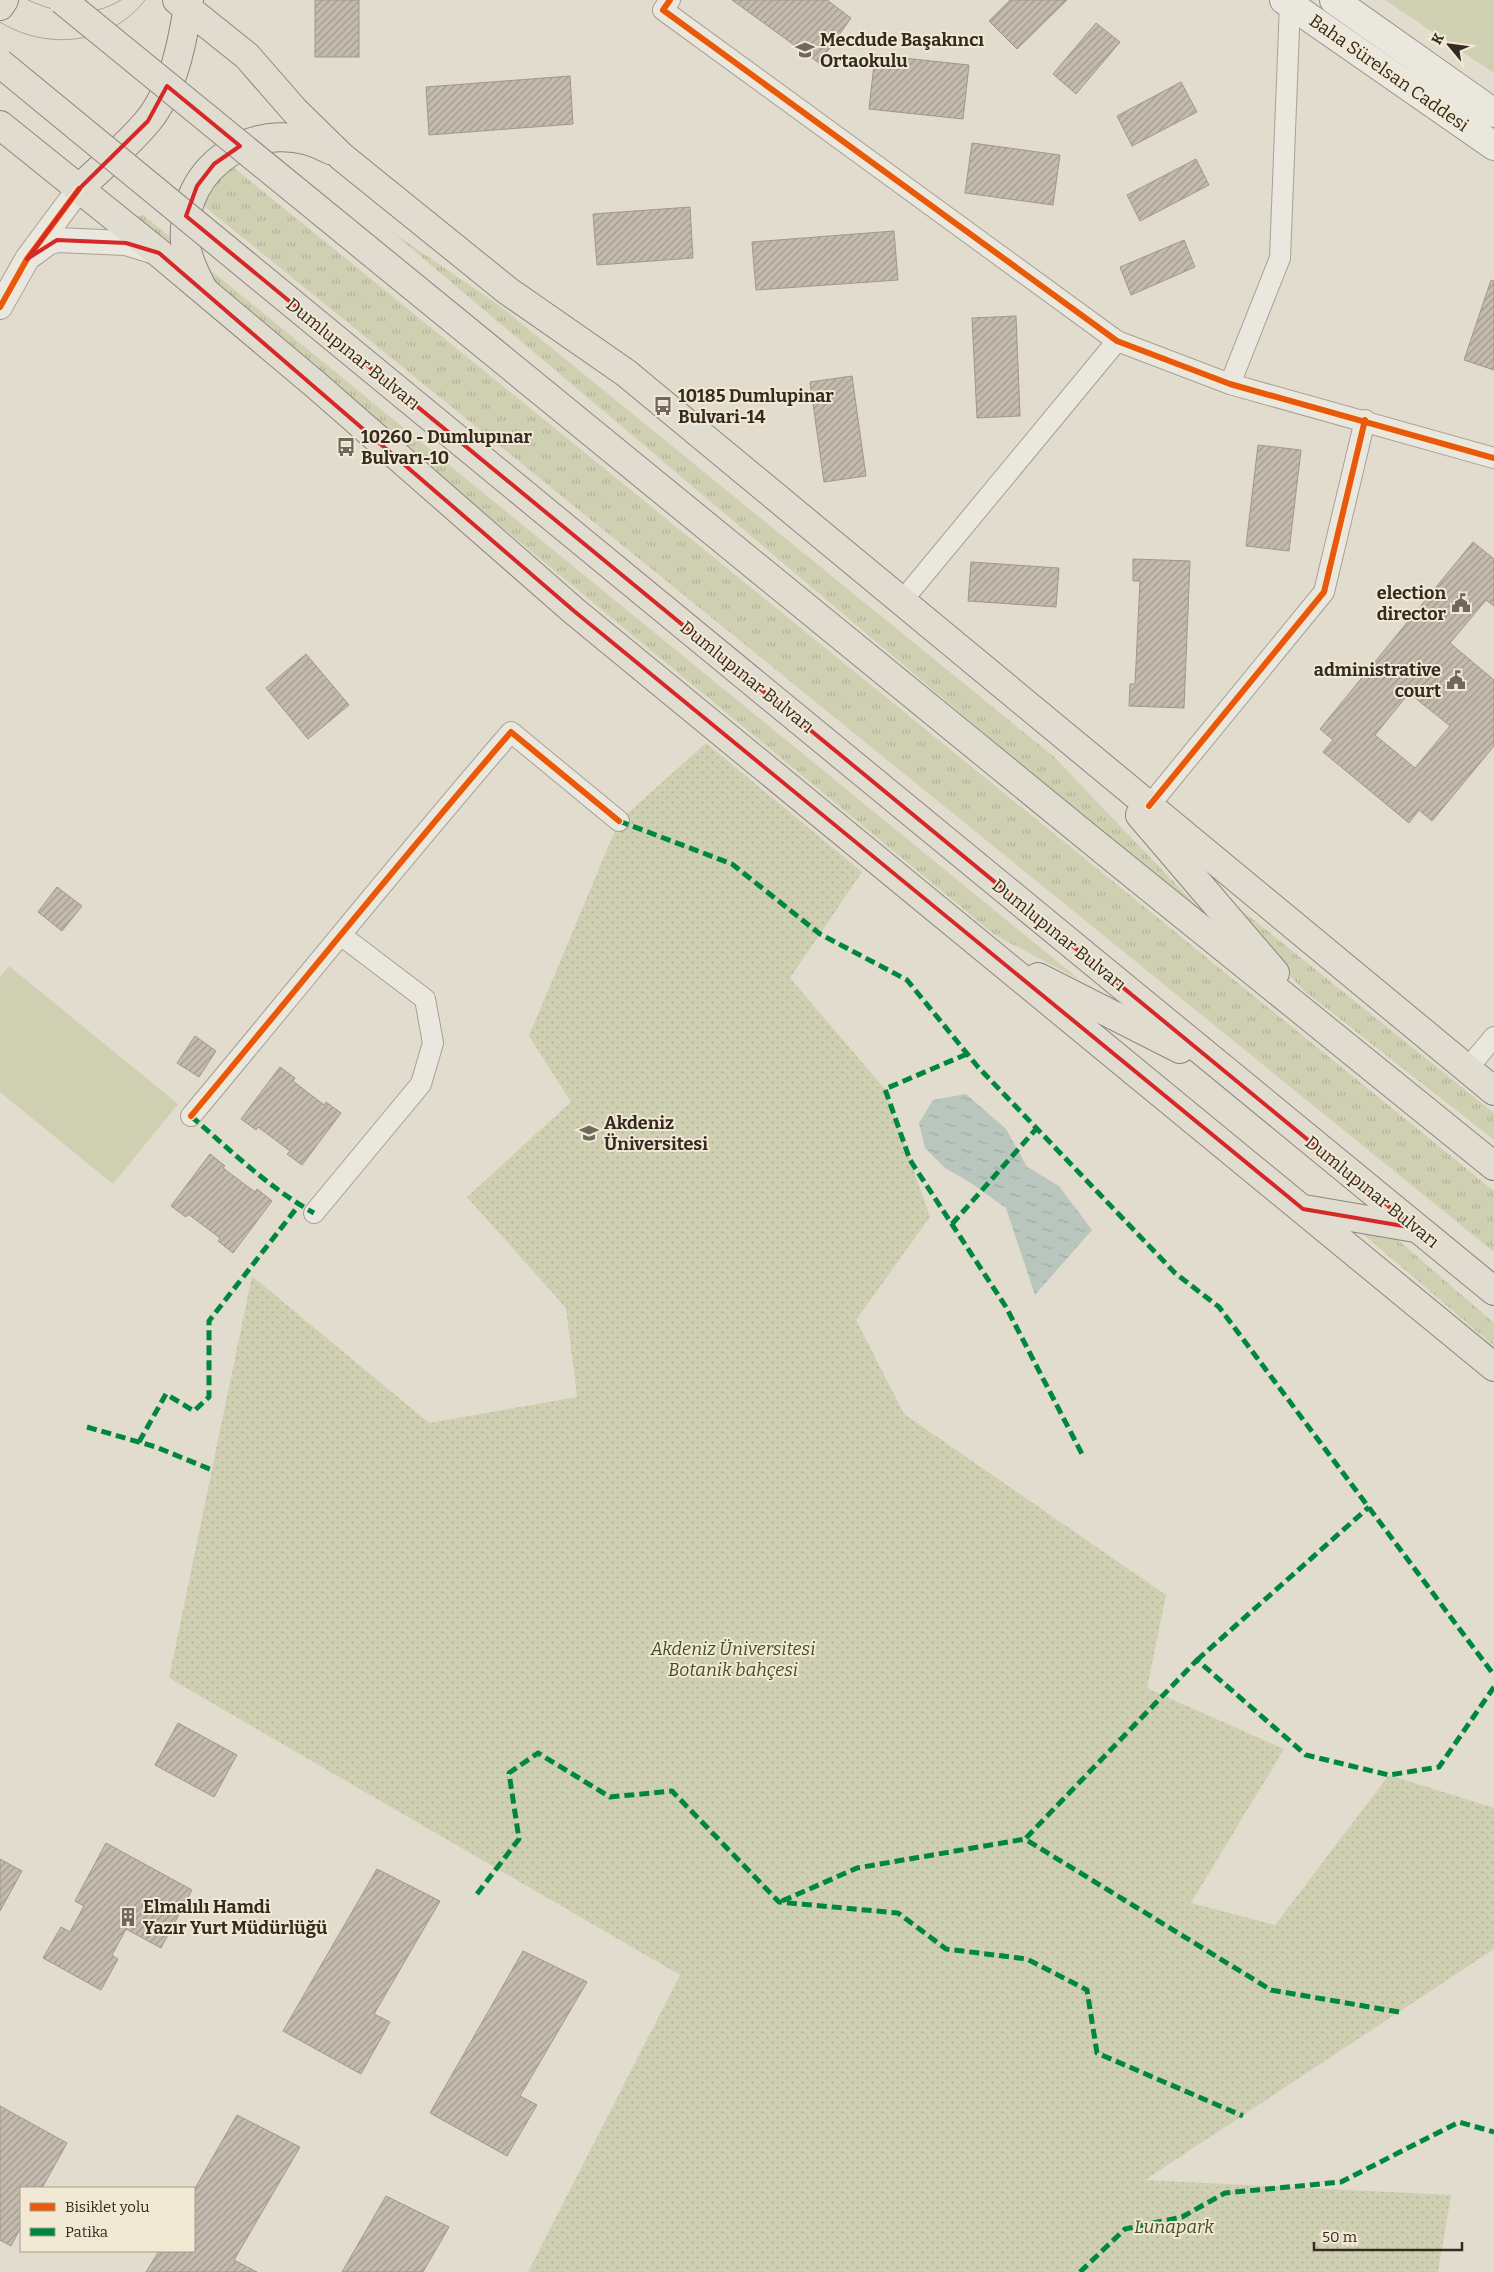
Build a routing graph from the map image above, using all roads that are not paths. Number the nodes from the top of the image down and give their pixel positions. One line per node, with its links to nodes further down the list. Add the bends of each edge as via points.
1 (4, 0): 7 (main road)
2 (62, 0): 28 (main road, bridge)
3 (670, 0): 18 (street, via 663,10)
4 (1334, 0): 9 (main road)
5 (185, 2): 12 (main road, via 247,56 295,111); 13 (main road, via 176,62 158,106 133,137)
6 (1287, 2): 11 (main road, Baha Sürelsan Caddesi); 19 (street, via 1280,258)
7 (0, 6)
8 (0, 63): 31 (main road, Dumlupınar Bulvarı, bridge)
9 (1494, 112)
10 (0, 126): 13 (main road)
11 (1494, 146)
12 (342, 157): 16 (main road, via 318,143 291,136 262,138 236,147 214,164 197,186 187,212 185,240 192,268); 22 (main road, via 508,291 626,373)
13 (79, 189): 14 (main road); 15 (street)
14 (159, 253): 15 (street, via 126,244 57,240); 16 (main road)
15 (26, 258): 17 (street)
16 (205, 292): 27 (main road, via 574,611)
17 (0, 307)
18 (1117, 341): 19 (street); 22 (street)
19 (1230, 384): 20 (street)
20 (1364, 420): 21 (street); 24 (street, via 1324,592)
21 (1494, 458)
22 (902, 601): 23 (main road)
23 (1092, 759): 24 (main road); 28 (main road)
24 (1149, 806): 30 (main road)
25 (619, 821): 26 (street, via 511,732)
26 (342, 936): 33 (street); 36 (street, via 425,999 433,1043 421,1084)
27 (992, 954): 31 (main road); 35 (main road)
28 (1319, 1024): 34 (main road)
29 (1494, 1037): 30 (street)
30 (1467, 1069): 32 (main road)
31 (1225, 1071): 37 (main road, Dumlupınar Bulvarı)
32 (1494, 1092)
33 (191, 1116)
34 (1494, 1166)
35 (1303, 1209): 37 (main road); 39 (main road)
36 (314, 1213)
37 (1416, 1228): 38 (main road, Dumlupınar Bulvarı)
38 (1494, 1291)
39 (1494, 1367)

